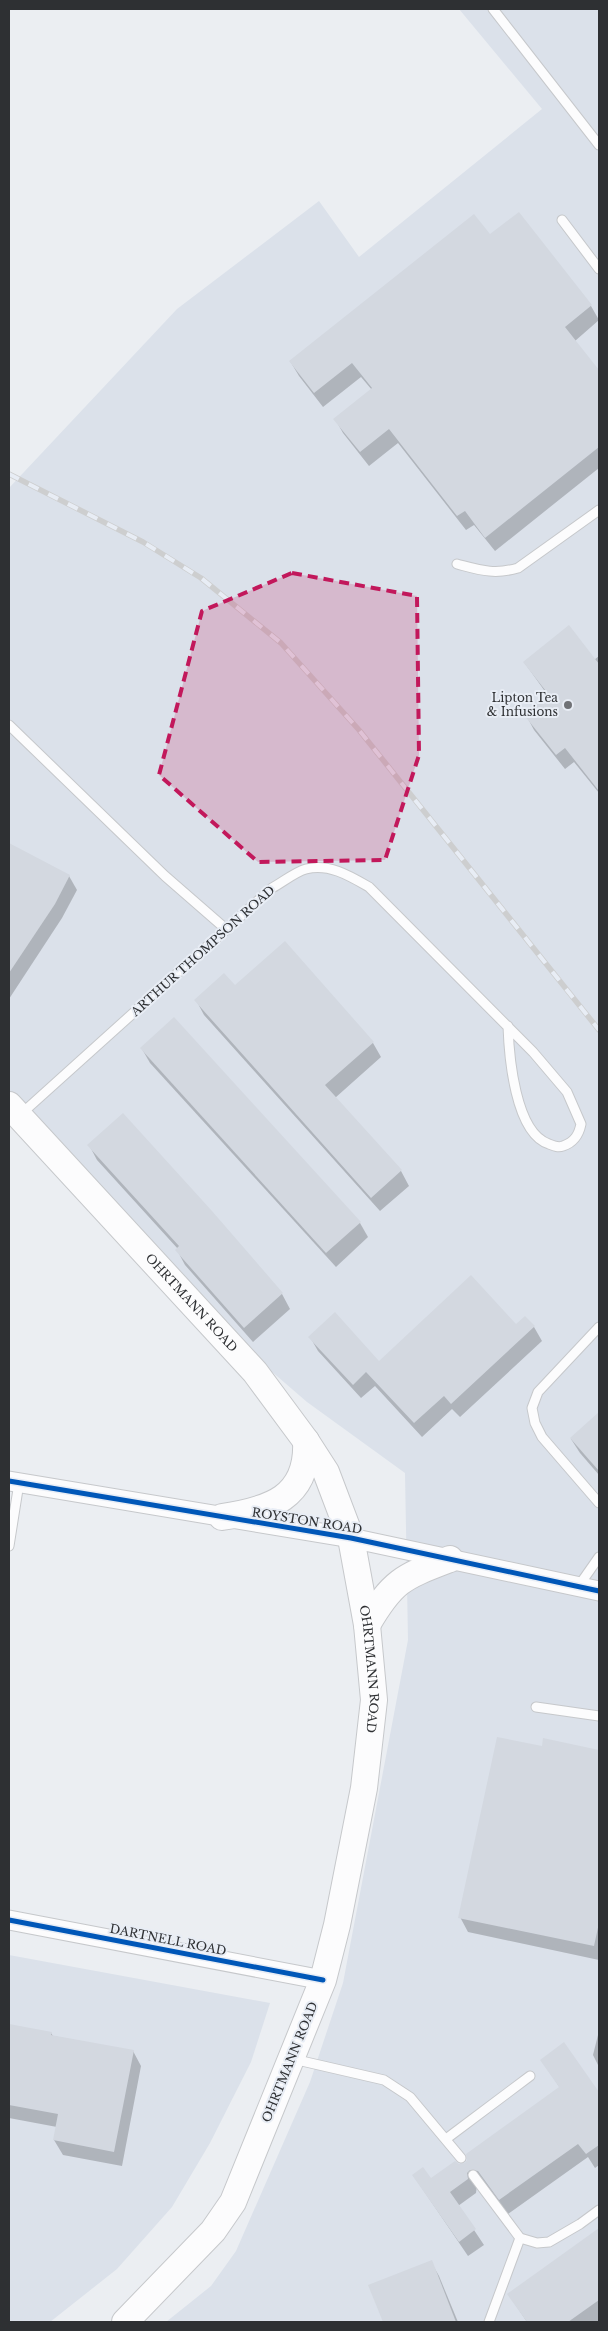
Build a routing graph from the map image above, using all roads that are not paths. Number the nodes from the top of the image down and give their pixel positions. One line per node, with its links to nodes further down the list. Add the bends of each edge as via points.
1 (493, 9): 2 (lane)
2 (599, 145)
3 (562, 220): 4 (lane)
4 (599, 269)
5 (599, 510): 6 (lane, via 518,568 486,572)
6 (457, 564)
7 (9, 726): 8 (lane, via 165,876)
8 (227, 930): 9 (lane, ARTHUR THOMPSON ROAD, via 272,888 306,869 322,868 344,873 369,887); 10 (lane, ARTHUR THOMPSON ROAD)
9 (508, 1026): 9 (lane, ARTHUR THOMPSON ROAD, via 512,1075 522,1115 542,1142 559,1147 568,1144 577,1137 581,1124 567,1092)
10 (14, 1110): 12 (main road, OHRTMANN ROAD, via 255,1372)
11 (599, 1327): 14 (lane, via 538,1392 532,1408 542,1436)
12 (306, 1441): 15 (main road, via 304,1472 290,1491 271,1506); 16 (main road, OHRTMANN ROAD, via 326,1472)
13 (14, 1482): 15 (street, ROYSTON ROAD); 17 (lane)
14 (599, 1503)
15 (222, 1517): 16 (street, ROYSTON ROAD)
16 (351, 1538): 19 (street, ROYSTON ROAD); 21 (main road, OHRTMANN ROAD)
17 (9, 1546)
18 (599, 1557): 20 (lane)
19 (450, 1559): 20 (street, ROYSTON ROAD); 21 (main road, via 407,1575 396,1584)
20 (593, 1588)
21 (367, 1625): 25 (main road, OHRTMANN ROAD, via 374,1700 364,1788)
22 (536, 1707): 23 (lane)
23 (599, 1716)
24 (9, 1920): 25 (street, DARTNELL ROAD)
25 (323, 1980): 26 (main road, OHRTMANN ROAD)
26 (291, 2059): 28 (lane, via 384,2080 410,2097); 33 (main road, OHRTMANN ROAD, via 233,2202 213,2232)
27 (530, 2076): 28 (lane)
28 (446, 2139): 29 (lane)
29 (460, 2158)
30 (473, 2175): 32 (lane)
31 (599, 2210): 32 (lane, via 549,2242 536,2244)
32 (520, 2238): 36 (lane)
33 (145, 2301): 34 (main road, OHRTMANN ROAD); 35 (main road, OHRTMANN ROAD)
34 (108, 2322)
35 (125, 2322)
36 (489, 2322)

